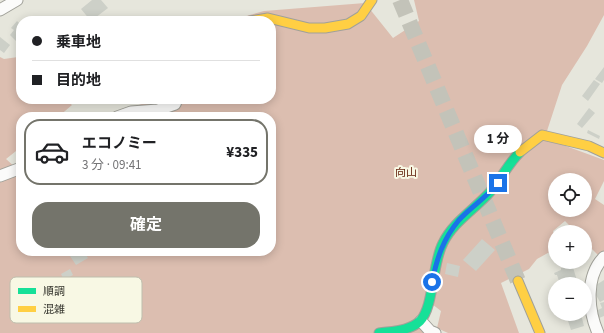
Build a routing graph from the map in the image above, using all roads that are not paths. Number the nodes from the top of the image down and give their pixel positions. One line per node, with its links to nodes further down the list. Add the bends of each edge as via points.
1 (17, 0): 3 (street)
2 (372, 0): 4 (street, via 361,16 348,24 308,28)
3 (0, 10)
4 (276, 20)
5 (175, 104): 6 (street)
6 (144, 112)
7 (604, 153): 12 (street, via 589,146 542,135 517,156 491,192 460,220 443,243 434,269 427,309)
8 (16, 170): 9 (street)
9 (0, 176)
10 (604, 257): 16 (street, via 591,278 592,310)
11 (518, 280): 15 (street)
12 (421, 321): 13 (street); 14 (street)
13 (380, 333)
14 (435, 333)
15 (540, 333)
16 (598, 333)

